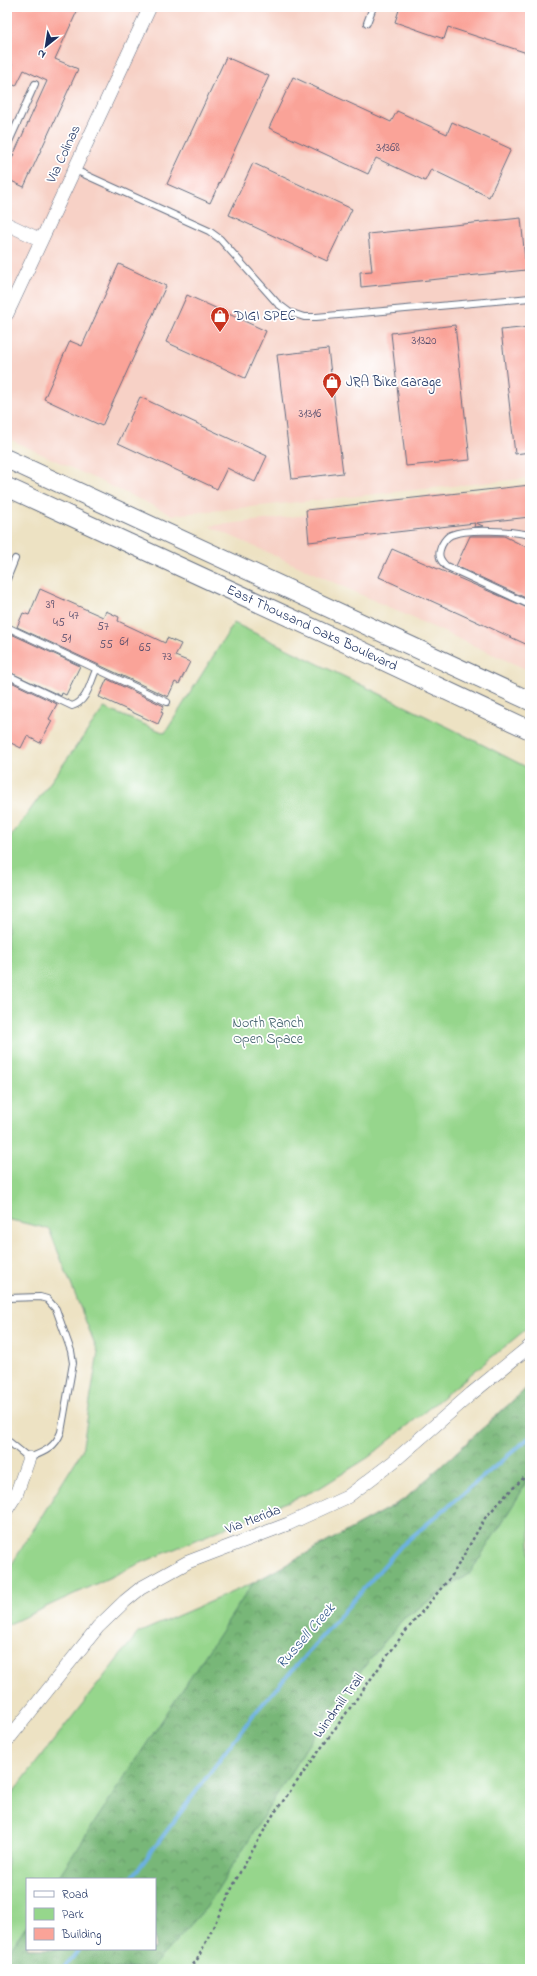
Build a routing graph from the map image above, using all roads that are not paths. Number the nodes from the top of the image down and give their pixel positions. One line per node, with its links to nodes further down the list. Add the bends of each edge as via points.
1 (150, 7): 6 (street, Via Colinas)
2 (373, 7): 3 (lane)
3 (367, 23)
4 (35, 84): 5 (lane)
5 (7, 146)
6 (75, 170): 8 (street, Via Colinas); 9 (lane, via 209,231 220,239 277,303 289,312 316,317)
7 (7, 224): 8 (street)
8 (41, 240): 10 (street, Via Colinas)
9 (530, 298)
10 (7, 314)
11 (7, 459): 20 (main road, East Thousand Oaks Boulevard)
12 (7, 487): 22 (main road, East Thousand Oaks Boulevard)
13 (530, 535): 16 (lane, via 505,530 458,533 449,536 441,546 439,554 446,566)
14 (15, 560): 15 (lane)
15 (7, 579)
16 (530, 605)
17 (7, 627): 18 (lane)
18 (96, 670): 19 (lane, via 84,698 79,704 72,706); 21 (lane)
19 (7, 675)
20 (530, 700)
21 (167, 702)
22 (521, 722): 23 (main road, East Thousand Oaks Boulevard)
23 (530, 730)
24 (7, 1298): 27 (lane, via 47,1299 56,1309 73,1363 58,1441 52,1448)
25 (530, 1346): 29 (street, Via Merida, via 393,1462 347,1496 288,1524 188,1562 140,1588 98,1627)
26 (7, 1440): 27 (lane)
27 (29, 1458): 28 (street, via 16,1495)
28 (7, 1509)
29 (7, 1741)

